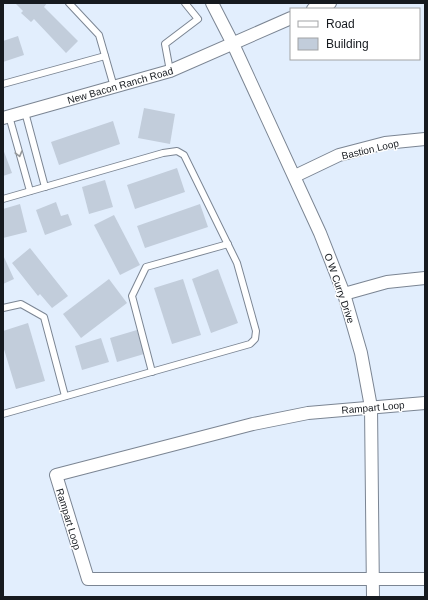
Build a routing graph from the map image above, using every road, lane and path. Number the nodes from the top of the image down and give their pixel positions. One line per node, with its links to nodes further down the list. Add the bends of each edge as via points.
1 (69, 3): 8 (lane, via 99,35)
2 (185, 3): 9 (lane, via 198,19 165,44)
3 (212, 3): 7 (street, O W Curry Drive)
4 (330, 3): 5 (street)
5 (316, 8)
6 (290, 18): 7 (street, New Bacon Ranch Road)
7 (233, 44): 9 (street, New Bacon Ranch Road); 15 (street, O W Curry Drive)
8 (105, 56): 10 (lane); 11 (lane)
9 (170, 71): 11 (street, New Bacon Ranch Road)
10 (3, 84)
11 (114, 88): 12 (street, New Bacon Ranch Road)
12 (25, 112): 13 (street, New Bacon Ranch Road); 16 (lane)
13 (6, 117): 17 (lane, one-way to 17)
14 (425, 140): 15 (street, Bastion Loop, via 385,143 338,155)
15 (295, 176): 21 (street, O W Curry Drive)
16 (45, 187): 17 (lane); 19 (lane, via 177,151 184,155)
17 (30, 191): 18 (lane)
18 (3, 199)
19 (228, 244): 23 (lane, via 146,267 132,296); 23 (lane, via 238,263 256,331 255,340 250,344)
20 (425, 278): 21 (street, via 387,282)
21 (344, 294): 26 (street, O W Curry Drive, via 361,353)
22 (3, 308): 24 (lane, via 21,304 44,317)
23 (152, 372): 24 (lane)
24 (65, 396): 27 (lane)
25 (425, 403): 26 (street, Rampart Loop)
26 (371, 407): 28 (street, O W Curry Drive); 28 (street, Rampart Loop, via 308,413 253,424 56,475 88,579)
27 (3, 414)
28 (373, 579): 29 (street, Rampart Loop); 30 (street, O W Curry Drive)
29 (425, 579)
30 (374, 597)

